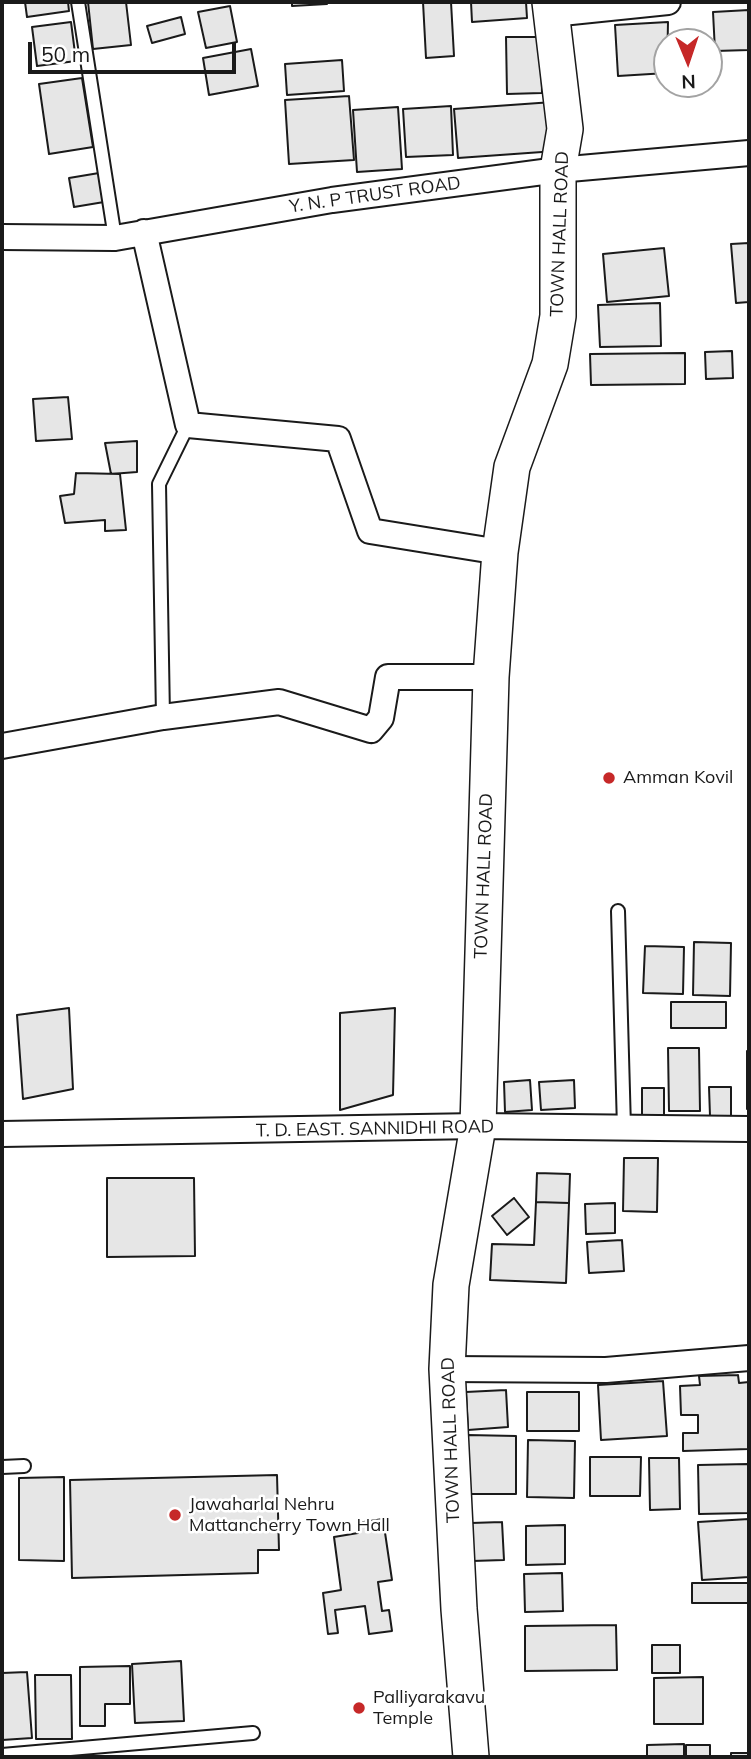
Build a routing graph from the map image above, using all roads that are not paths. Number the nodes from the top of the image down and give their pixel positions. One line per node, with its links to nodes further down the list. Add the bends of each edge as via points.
1 (78, 2): 8 (lane)
2 (668, 2): 3 (street)
3 (551, 8): 5 (street, TOWN HALL ROAD, via 565,129)
4 (749, 153): 5 (street, Y. N. P TRUST ROAD)
5 (558, 170): 6 (street, Y. N. P TRUST ROAD, via 332,200); 10 (street, TOWN HALL ROAD, via 558,316 550,364 512,467)
6 (144, 232): 8 (street, Y. N. P TRUST ROAD); 9 (street)
7 (2, 237): 8 (street, Y. N. P TRUST ROAD)
8 (115, 238)
9 (188, 425): 10 (street, via 338,439 370,531); 12 (lane, via 159,484)
10 (500, 552): 11 (street, TOWN HALL ROAD)
11 (491, 677): 12 (street, via 388,677 381,718 371,730 279,702); 15 (street, TOWN HALL ROAD)
12 (163, 717): 13 (street)
13 (2, 746)
14 (618, 911): 16 (lane)
15 (478, 1126): 16 (street, T. D. EAST. SANNIDHI ROAD); 18 (street, T. D. EAST. SANNIDHI ROAD); 20 (street, TOWN HALL ROAD, via 451,1285)
16 (624, 1128): 17 (street, T. D. EAST. SANNIDHI ROAD)
17 (749, 1129)
18 (2, 1134)
19 (749, 1358): 20 (street, via 606,1370)
20 (447, 1369): 25 (street, TOWN HALL ROAD)
21 (24, 1466): 22 (lane)
22 (2, 1467)
23 (253, 1733): 24 (lane)
24 (2, 1755)
25 (471, 1757)

